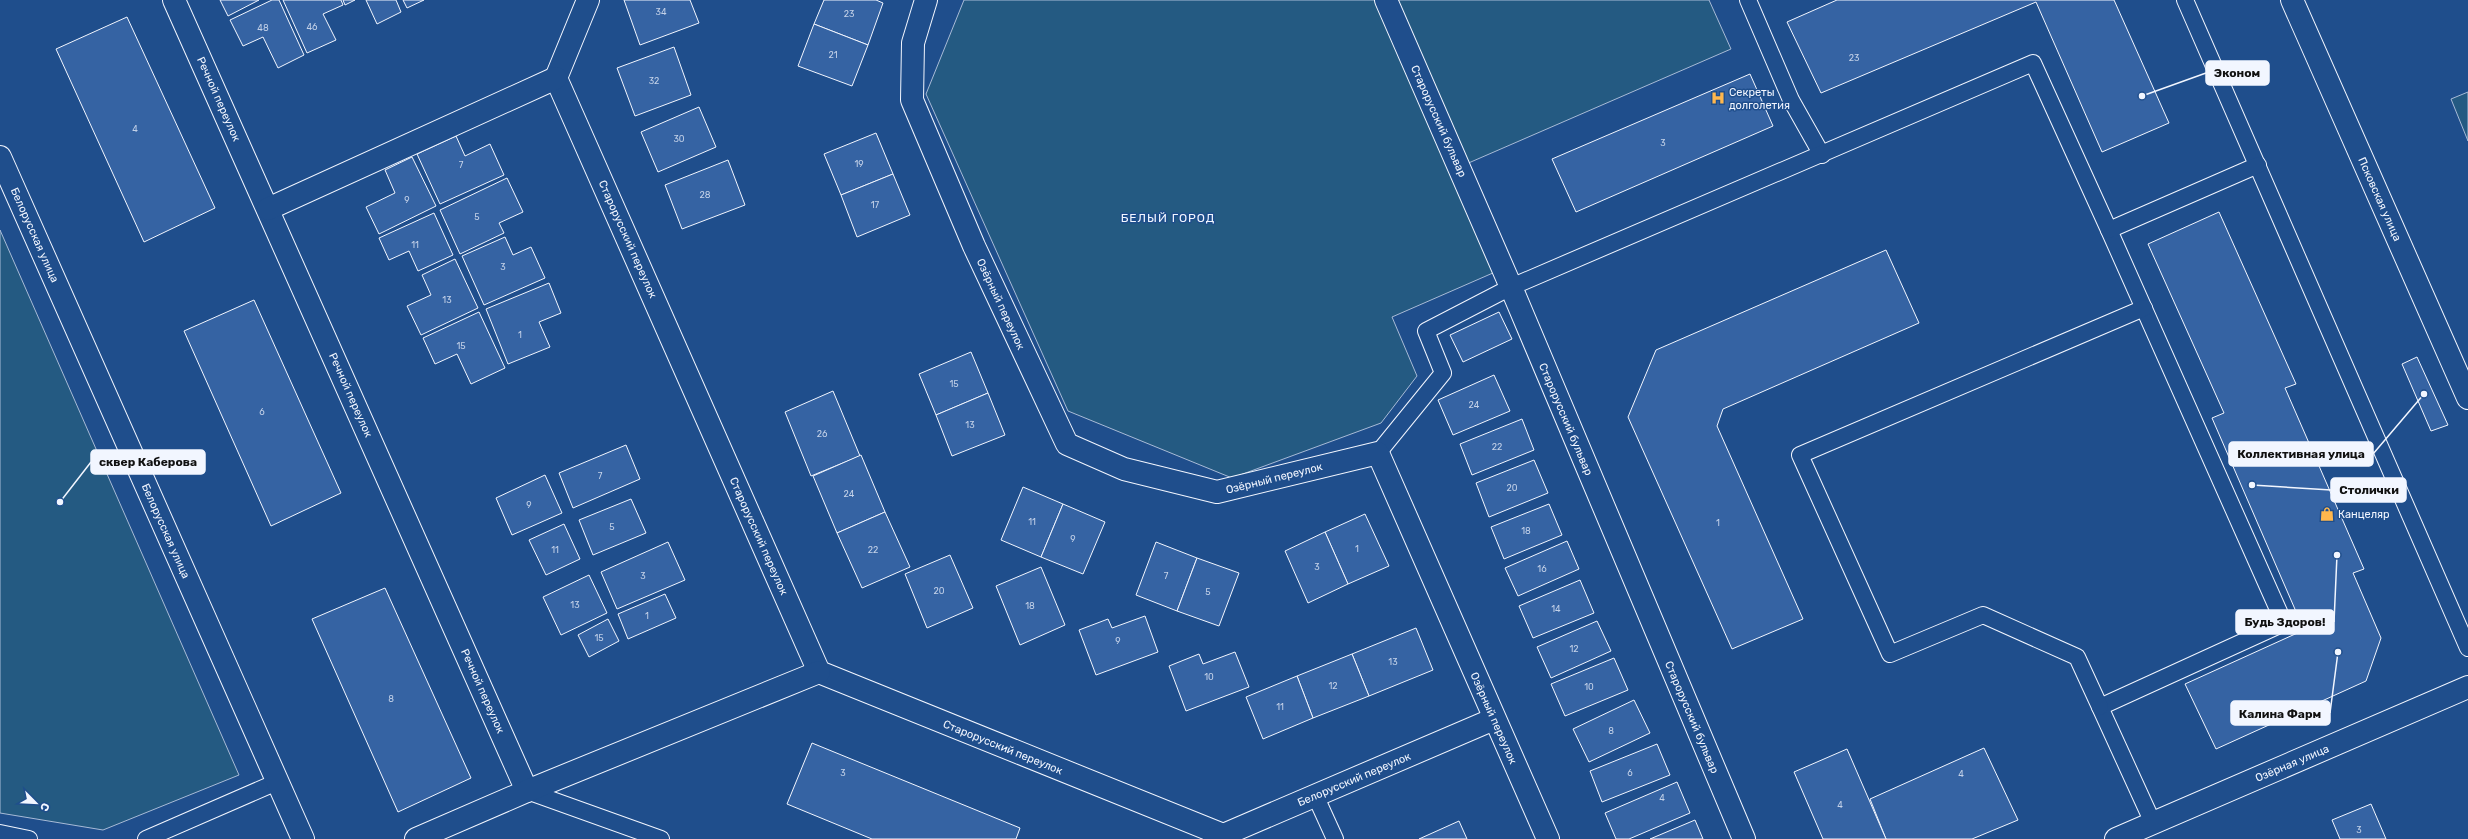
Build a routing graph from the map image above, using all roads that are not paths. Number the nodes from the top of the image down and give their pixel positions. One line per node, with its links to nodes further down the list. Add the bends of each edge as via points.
1 (174, 0): 12 (street, Речной переулок)
2 (588, 0): 8 (street)
3 (926, 0): 17 (street, Озёрный переулок, via 913,43 912,100 974,246 1067,444 1124,469 1217,492)
4 (1386, 0): 14 (street, Старорусский бульвар)
5 (1748, 0): 9 (lane, via 1791,100)
6 (2184, 0): 11 (lane)
7 (2292, 0): 16 (street, Псковская улица)
8 (556, 78): 12 (street); 19 (street, Старорусский переулок)
9 (1822, 155): 13 (lane, via 2032,63); 14 (lane)
10 (0, 157): 23 (street, Белорусская улица)
11 (2258, 165): 13 (lane); 18 (lane)
12 (268, 209): 24 (street, Речной переулок)
13 (2109, 230): 15 (lane)
14 (1511, 287): 17 (lane, via 1426,331 1443,374); 36 (street, Старорусский бульвар)
15 (2144, 308): 21 (lane, via 2284,623); 21 (lane, via 1800,455 1890,654 1983,616 2078,657)
16 (2466, 387)
17 (1378, 453): 22 (street, Озёрный переулок)
18 (2468, 648)
19 (819, 672): 24 (street); 28 (street, Старорусский переулок)
20 (2468, 687): 26 (street, Озёрная улица)
21 (2100, 707): 26 (lane)
22 (1494, 719): 25 (street, Белорусский переулок); 35 (street, Озёрный переулок)
23 (277, 782): 30 (lane); 31 (street, Белорусская улица)
24 (527, 791): 32 (street); 33 (lane)
25 (1315, 796): 28 (street, Белорусский переулок); 34 (lane)
26 (2152, 823): 37 (street, Озёрная улица)
27 (0, 833): 29 (lane)
28 (1218, 837)
29 (24, 838)
30 (146, 839)
31 (303, 839)
32 (416, 839)
33 (661, 839)
34 (1335, 839)
35 (1548, 839)
36 (1744, 839)
37 (2116, 839)

